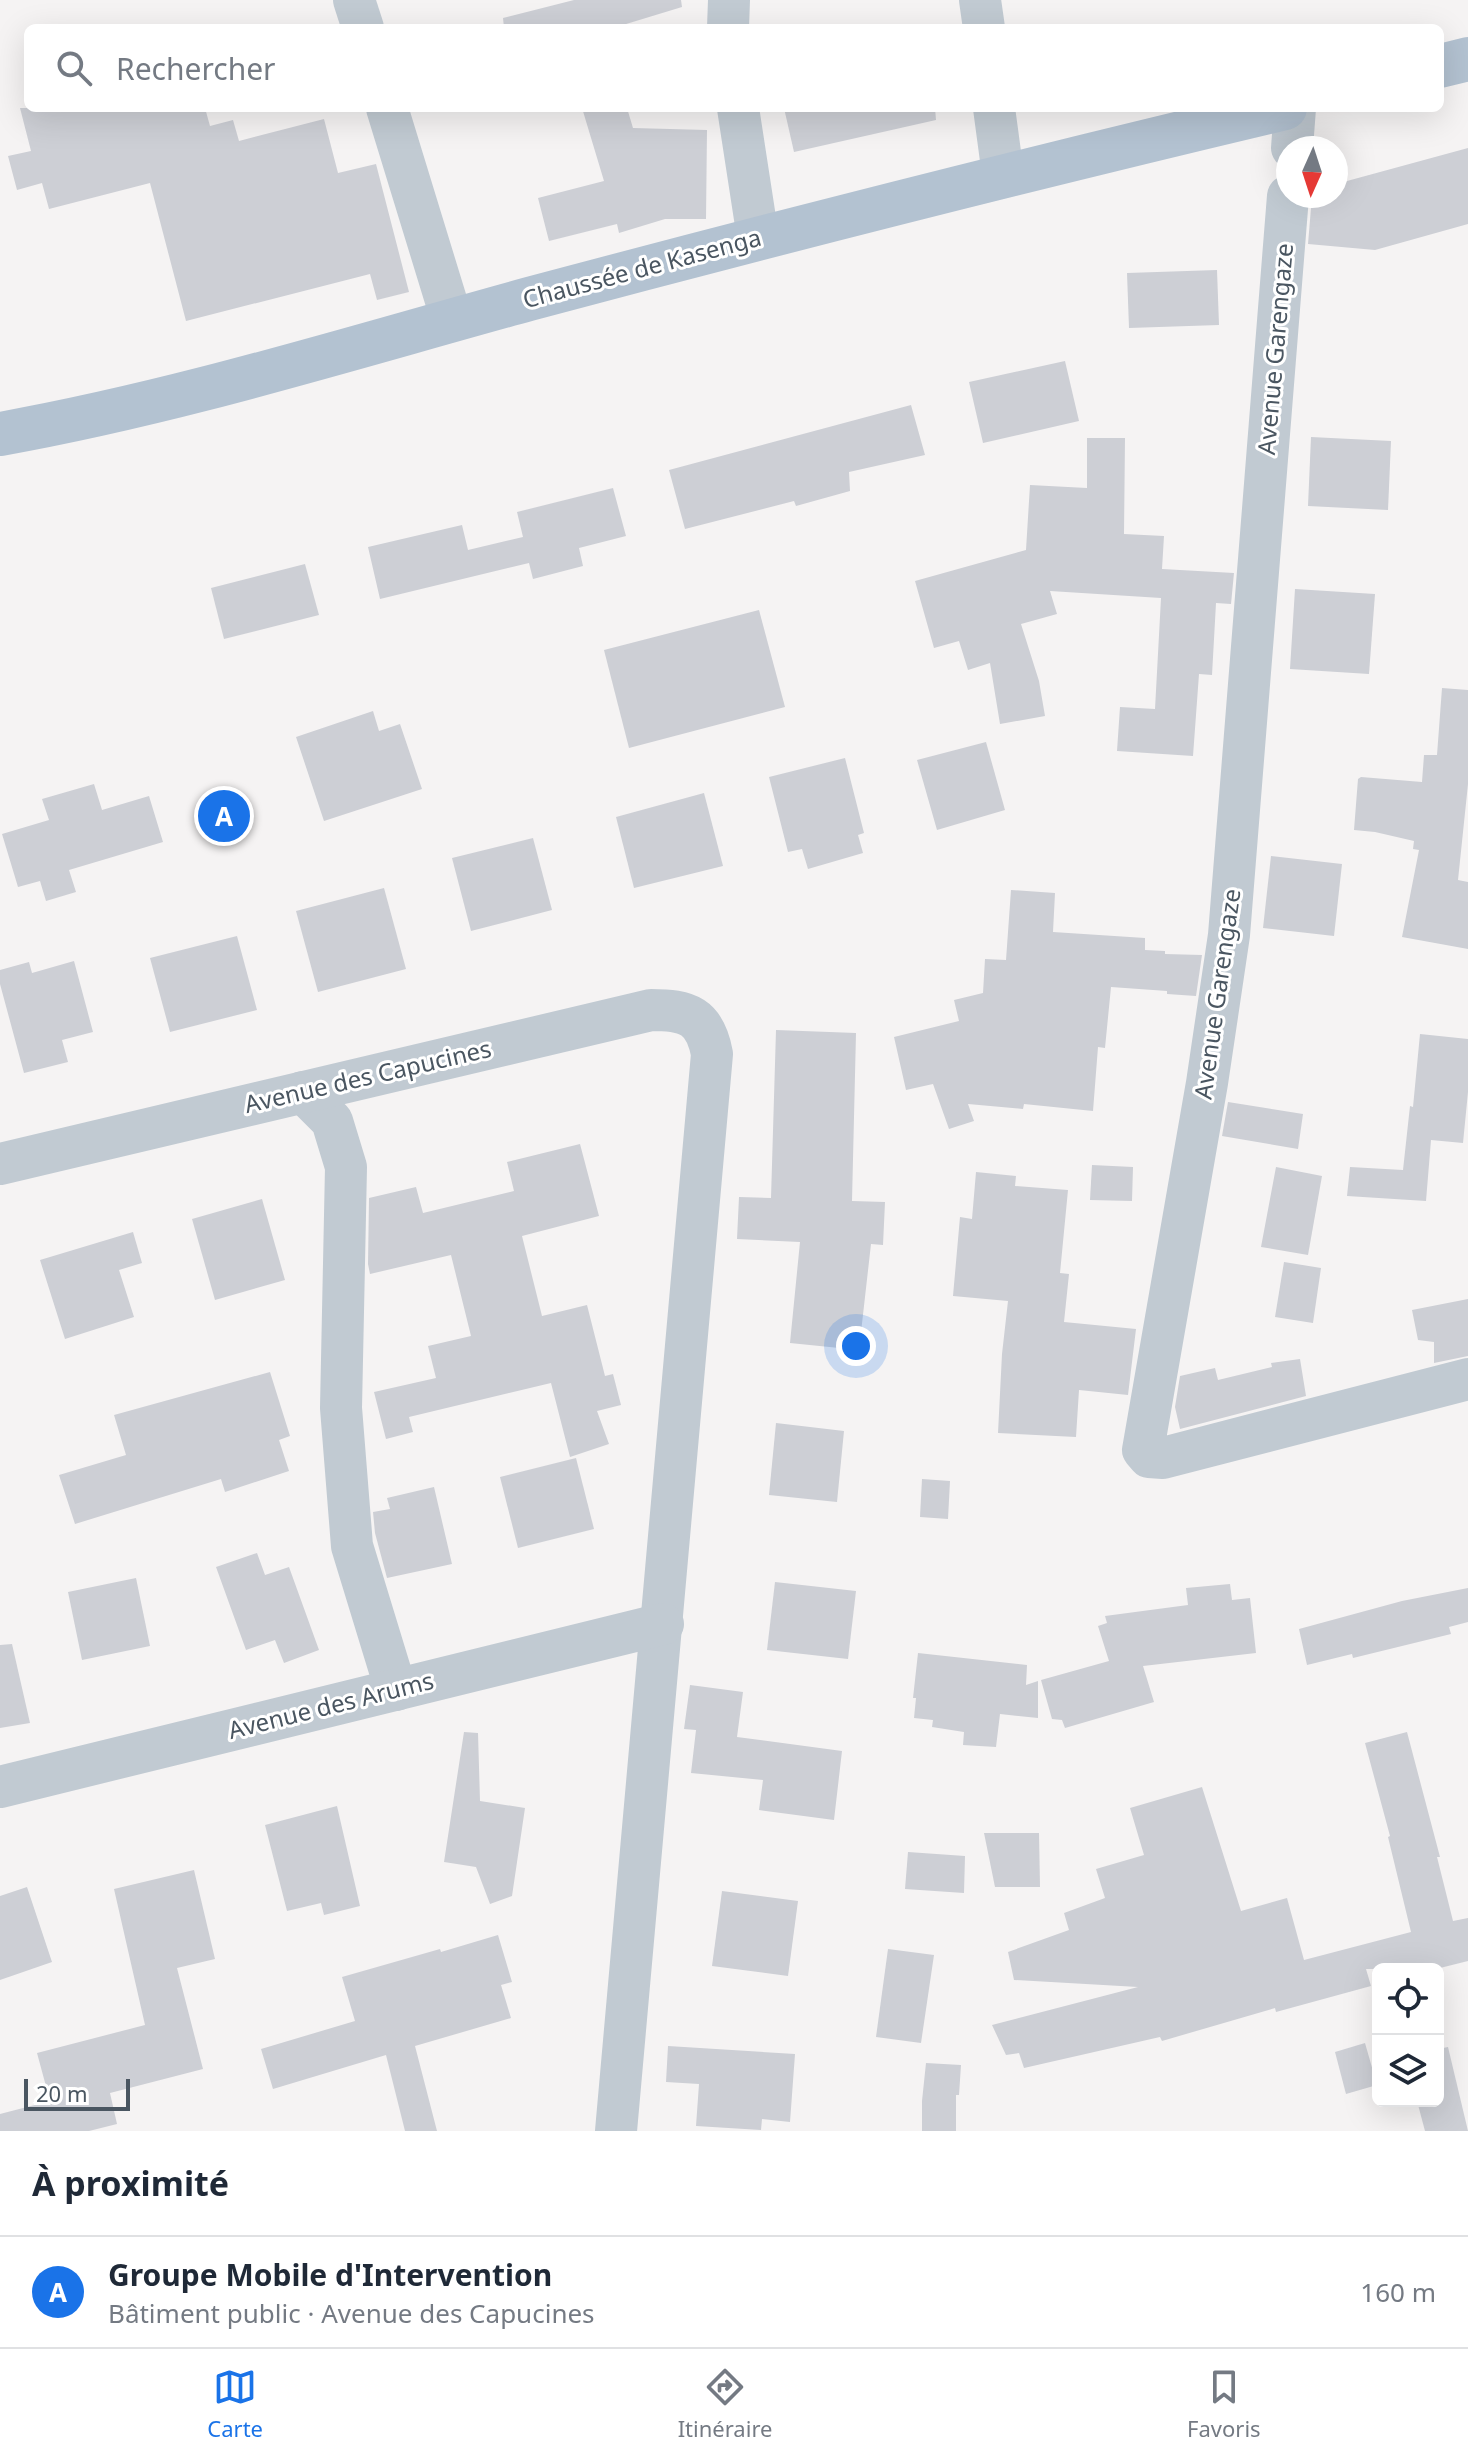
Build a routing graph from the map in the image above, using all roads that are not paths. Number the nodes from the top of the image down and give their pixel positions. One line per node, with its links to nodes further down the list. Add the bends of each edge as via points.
1 (354, 0): 4 (street)
2 (729, 0): 5 (street)
3 (980, 0): 6 (street)
4 (362, 24)
5 (728, 24)
6 (983, 24)
7 (1468, 59): 8 (main road)
8 (1444, 65)
9 (388, 112): 18 (street)
10 (739, 112): 17 (street)
11 (995, 112): 15 (street)
12 (1268, 112): 15 (main road, Chaussée de Kasenga)
13 (1295, 112): 14 (street)
14 (1293, 136)
15 (1003, 175): 17 (main road, Chaussée de Kasenga)
16 (1287, 208): 22 (street, Avenue Garengaze, via 1229,935 1143,1450 1149,1457 1163,1458)
17 (758, 238): 18 (main road, Chaussée de Kasenga)
18 (452, 320): 19 (main road, Chaussée de Kasenga, via 177,396)
19 (0, 434)
20 (303, 1092): 21 (street, Avenue des Capucines); 23 (street, Avenue des Capucines, via 651,1010 674,1010 698,1019 712,1054); 24 (street, via 332,1121 346,1167 341,1408 352,1546)
21 (0, 1164)
22 (1468, 1379)
23 (663, 1624): 24 (street, Avenue des Arums); 26 (street)
24 (396, 1690): 25 (street, Avenue des Arums)
25 (0, 1787)
26 (616, 2131)

